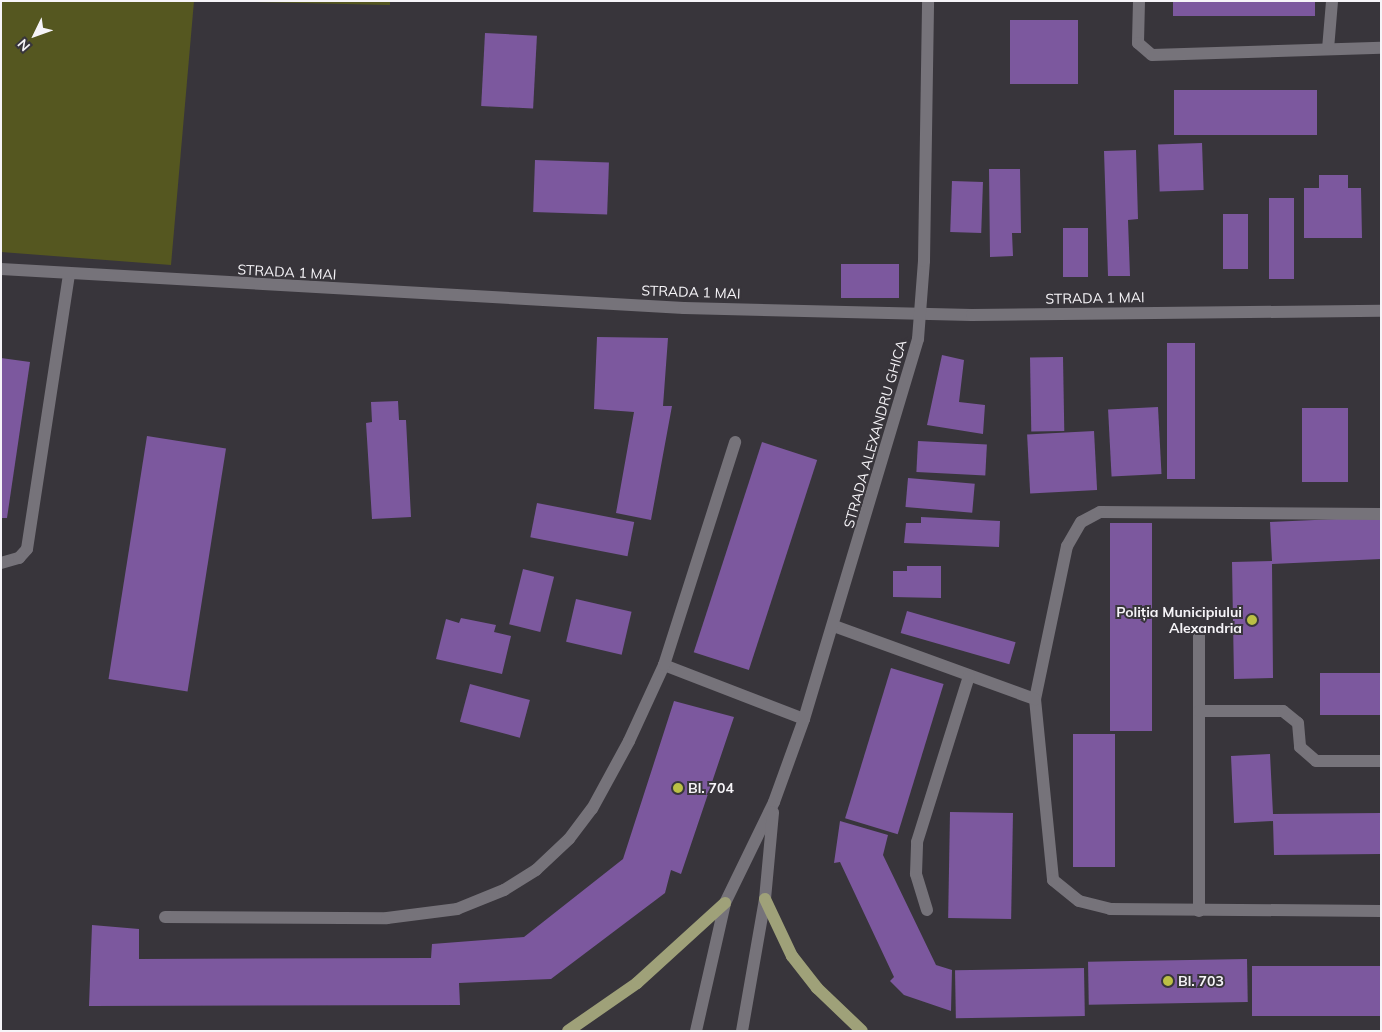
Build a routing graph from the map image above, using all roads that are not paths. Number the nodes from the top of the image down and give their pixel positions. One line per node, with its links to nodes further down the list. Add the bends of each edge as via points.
1 (928, 1): 9 (street, STRADA ALEXANDRU GHICA)
2 (1139, 1): 5 (street, via 1138,43 1152,55)
3 (1332, 1): 5 (street)
4 (1381, 48): 5 (street)
5 (1328, 49)
6 (1, 269): 7 (street, STRADA 1 MAI)
7 (68, 273): 9 (street, STRADA 1 MAI, via 684,308); 12 (street, via 27,549 18,558)
8 (1381, 311): 9 (street, STRADA 1 MAI)
9 (921, 314): 13 (street, STRADA ALEXANDRU GHICA, via 911,368)
10 (735, 442): 15 (street)
11 (1381, 514): 17 (street, via 1100,512 1081,522 1067,546)
12 (1, 563)
13 (834, 626): 16 (street); 19 (street, STRADA ALEXANDRU GHICA)
14 (1199, 634): 18 (street)
15 (664, 665): 19 (street); 27 (street, via 592,809 569,839 536,870 504,890 458,910 386,918)
16 (969, 676): 17 (street); 24 (street, via 917,842 916,874)
17 (1035, 699): 25 (street, via 1054,880 1079,901 1110,908)
18 (1199, 711): 20 (street, via 1282,711 1298,723 1300,747 1316,761); 25 (street)
19 (804, 719): 21 (street, STRADA ALEXANDRU GHICA)
20 (1381, 761)
21 (774, 802): 22 (street, STRADA ALEXANDRU GHICA); 23 (street, STRADA ALEXANDRU GHICA)
22 (765, 899): 30 (street, STRADA ALEXANDRU GHICA); 31 (main road, via 797,962)
23 (725, 903): 28 (main road, via 637,984); 29 (street, STRADA ALEXANDRU GHICA)
24 (926, 910)
25 (1199, 911): 26 (street)
26 (1381, 911)
27 (165, 916)
28 (568, 1031)
29 (696, 1031)
30 (742, 1031)
31 (862, 1031)

